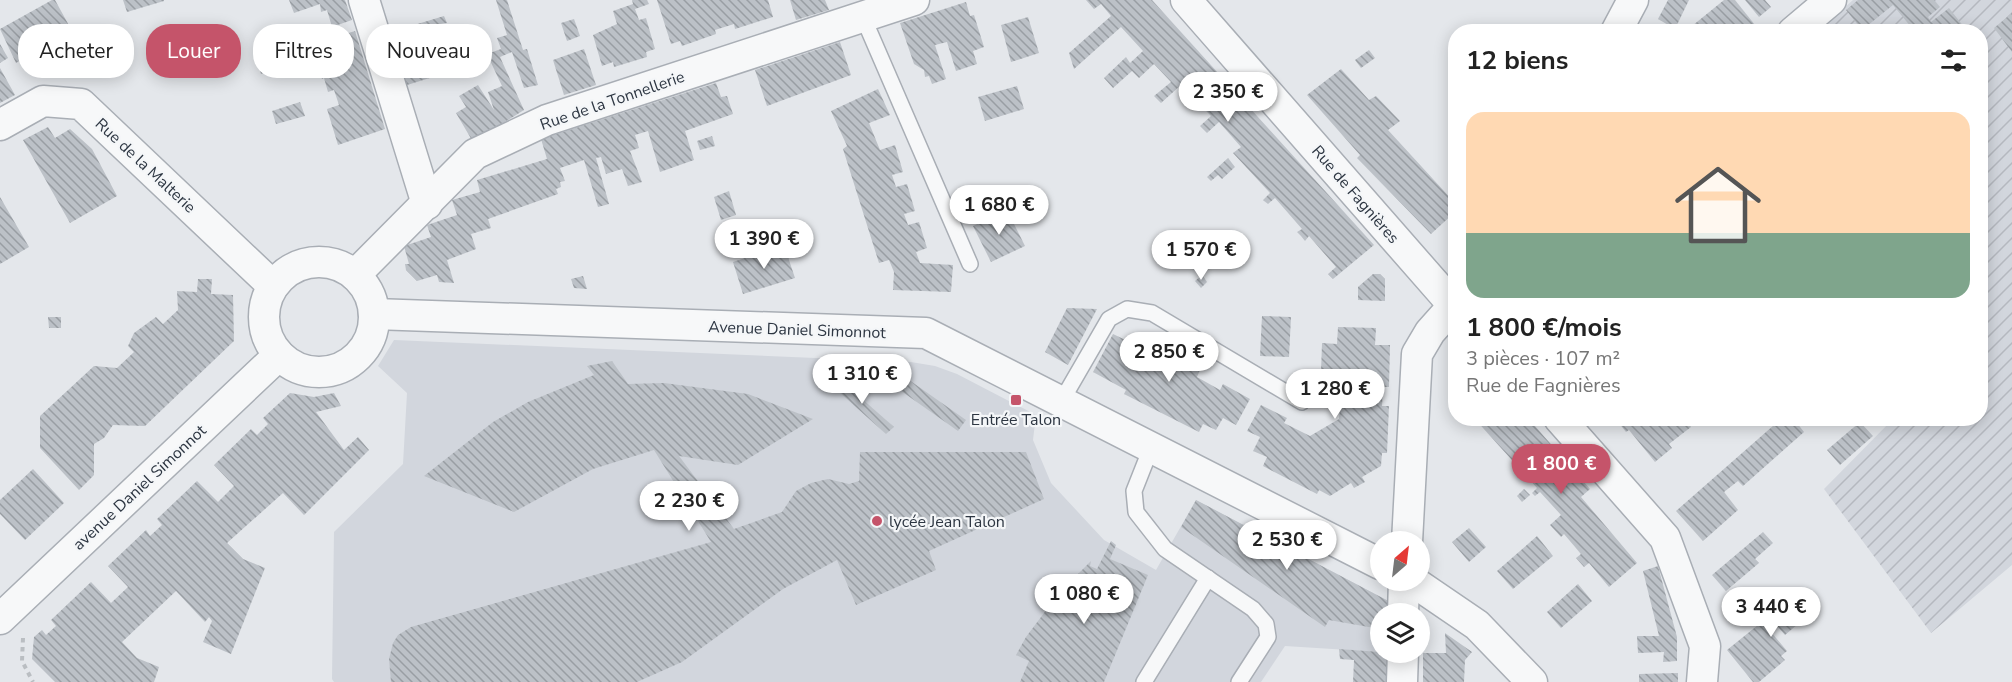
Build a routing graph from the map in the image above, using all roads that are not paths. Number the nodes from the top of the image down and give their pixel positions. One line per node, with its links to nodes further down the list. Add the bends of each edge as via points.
1 (364, 0): 10 (street)
2 (914, 0): 6 (street, Rue de la Tonnellerie)
3 (1186, 0): 14 (street, Rue de Fagnières)
4 (1633, 0): 7 (street)
5 (1830, 0): 8 (street)
6 (863, 17): 10 (street, Rue de la Tonnellerie, via 547,120 475,154); 11 (lane)
7 (1620, 24)
8 (1802, 24)
9 (0, 124): 13 (street, Rue de la Malterie, via 43,101 81,104)
10 (427, 204): 12 (street, Rue de la Tonnellerie)
11 (970, 264)
12 (355, 275): 13 (street, via 321,262 303,264); 16 (street, via 371,299)
13 (273, 286): 17 (street, via 264,322 268,340)
14 (1448, 298)
15 (1448, 313): 22 (street, via 1417,354)
16 (374, 314): 17 (street, via 366,346 341,368 308,371 292,366); 18 (street, Avenue Daniel Simonnot, via 926,333)
17 (279, 355): 26 (street, avenue Daniel Simonnot)
18 (1061, 402): 19 (lane, via 1109,319 1126,309 1152,313); 21 (street, Avenue Daniel Simonnot)
19 (1302, 402)
20 (1565, 426): 32 (street, via 1665,538 1705,646)
21 (1151, 448): 23 (street, Avenue Daniel Simonnot); 24 (lane, via 1134,491 1136,512 1165,549)
22 (1408, 531)
23 (1370, 559)
24 (1208, 578): 28 (lane); 29 (lane, via 1253,609 1266,624 1268,637)
25 (1427, 591): 31 (street, via 1477,625)
26 (0, 619)
27 (1403, 663): 30 (street)
28 (1144, 682)
29 (1239, 682)
30 (1402, 682)
31 (1532, 682)
32 (1702, 682)

